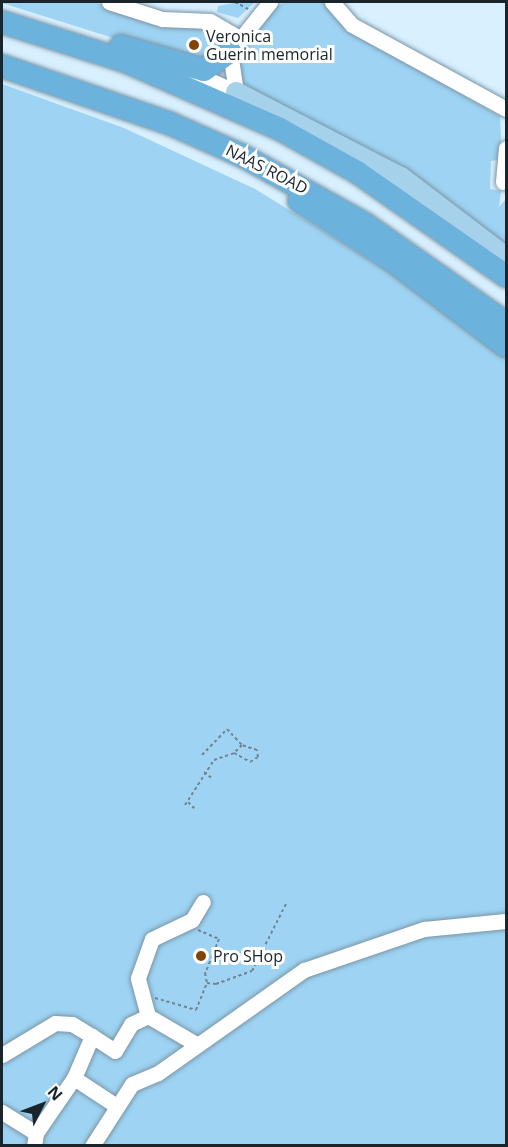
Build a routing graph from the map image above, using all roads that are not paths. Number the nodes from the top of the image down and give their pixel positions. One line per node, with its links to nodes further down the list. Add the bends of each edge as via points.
1 (109, 2): 5 (street, via 162,19 210,21)
2 (270, 2): 5 (street)
3 (332, 2): 10 (street, via 352,25)
4 (2, 21): 6 (highway, via 51,24); 8 (highway)
5 (234, 44): 6 (highway, via 204,70); 9 (street)
6 (130, 48): 9 (street)
7 (2, 66): 11 (highway, NAAS ROAD)
8 (178, 82): 14 (highway, via 232,100 352,157); 15 (highway, via 357,172)
9 (236, 92): 14 (main road, via 401,177)
10 (507, 109)
11 (171, 124): 16 (highway, NAAS ROAD, via 307,189 421,259); 17 (highway, via 393,261)
12 (507, 148): 13 (street)
13 (503, 182)
14 (507, 259)
15 (507, 276)
16 (507, 323)
17 (507, 346)
18 (203, 902): 20 (street, via 192,920 165,930 145,950 138,978)
19 (507, 921): 22 (street, via 424,929 350,951 304,970)
20 (145, 1011): 21 (street, via 131,1024 115,1051); 22 (street)
21 (92, 1036): 23 (street, via 72,1024 55,1023); 24 (street)
22 (196, 1044): 25 (street, via 158,1073 132,1084)
23 (2, 1055)
24 (74, 1078): 25 (street); 27 (street)
25 (115, 1105): 28 (street)
26 (2, 1112): 27 (street)
27 (35, 1139)
28 (92, 1146)

